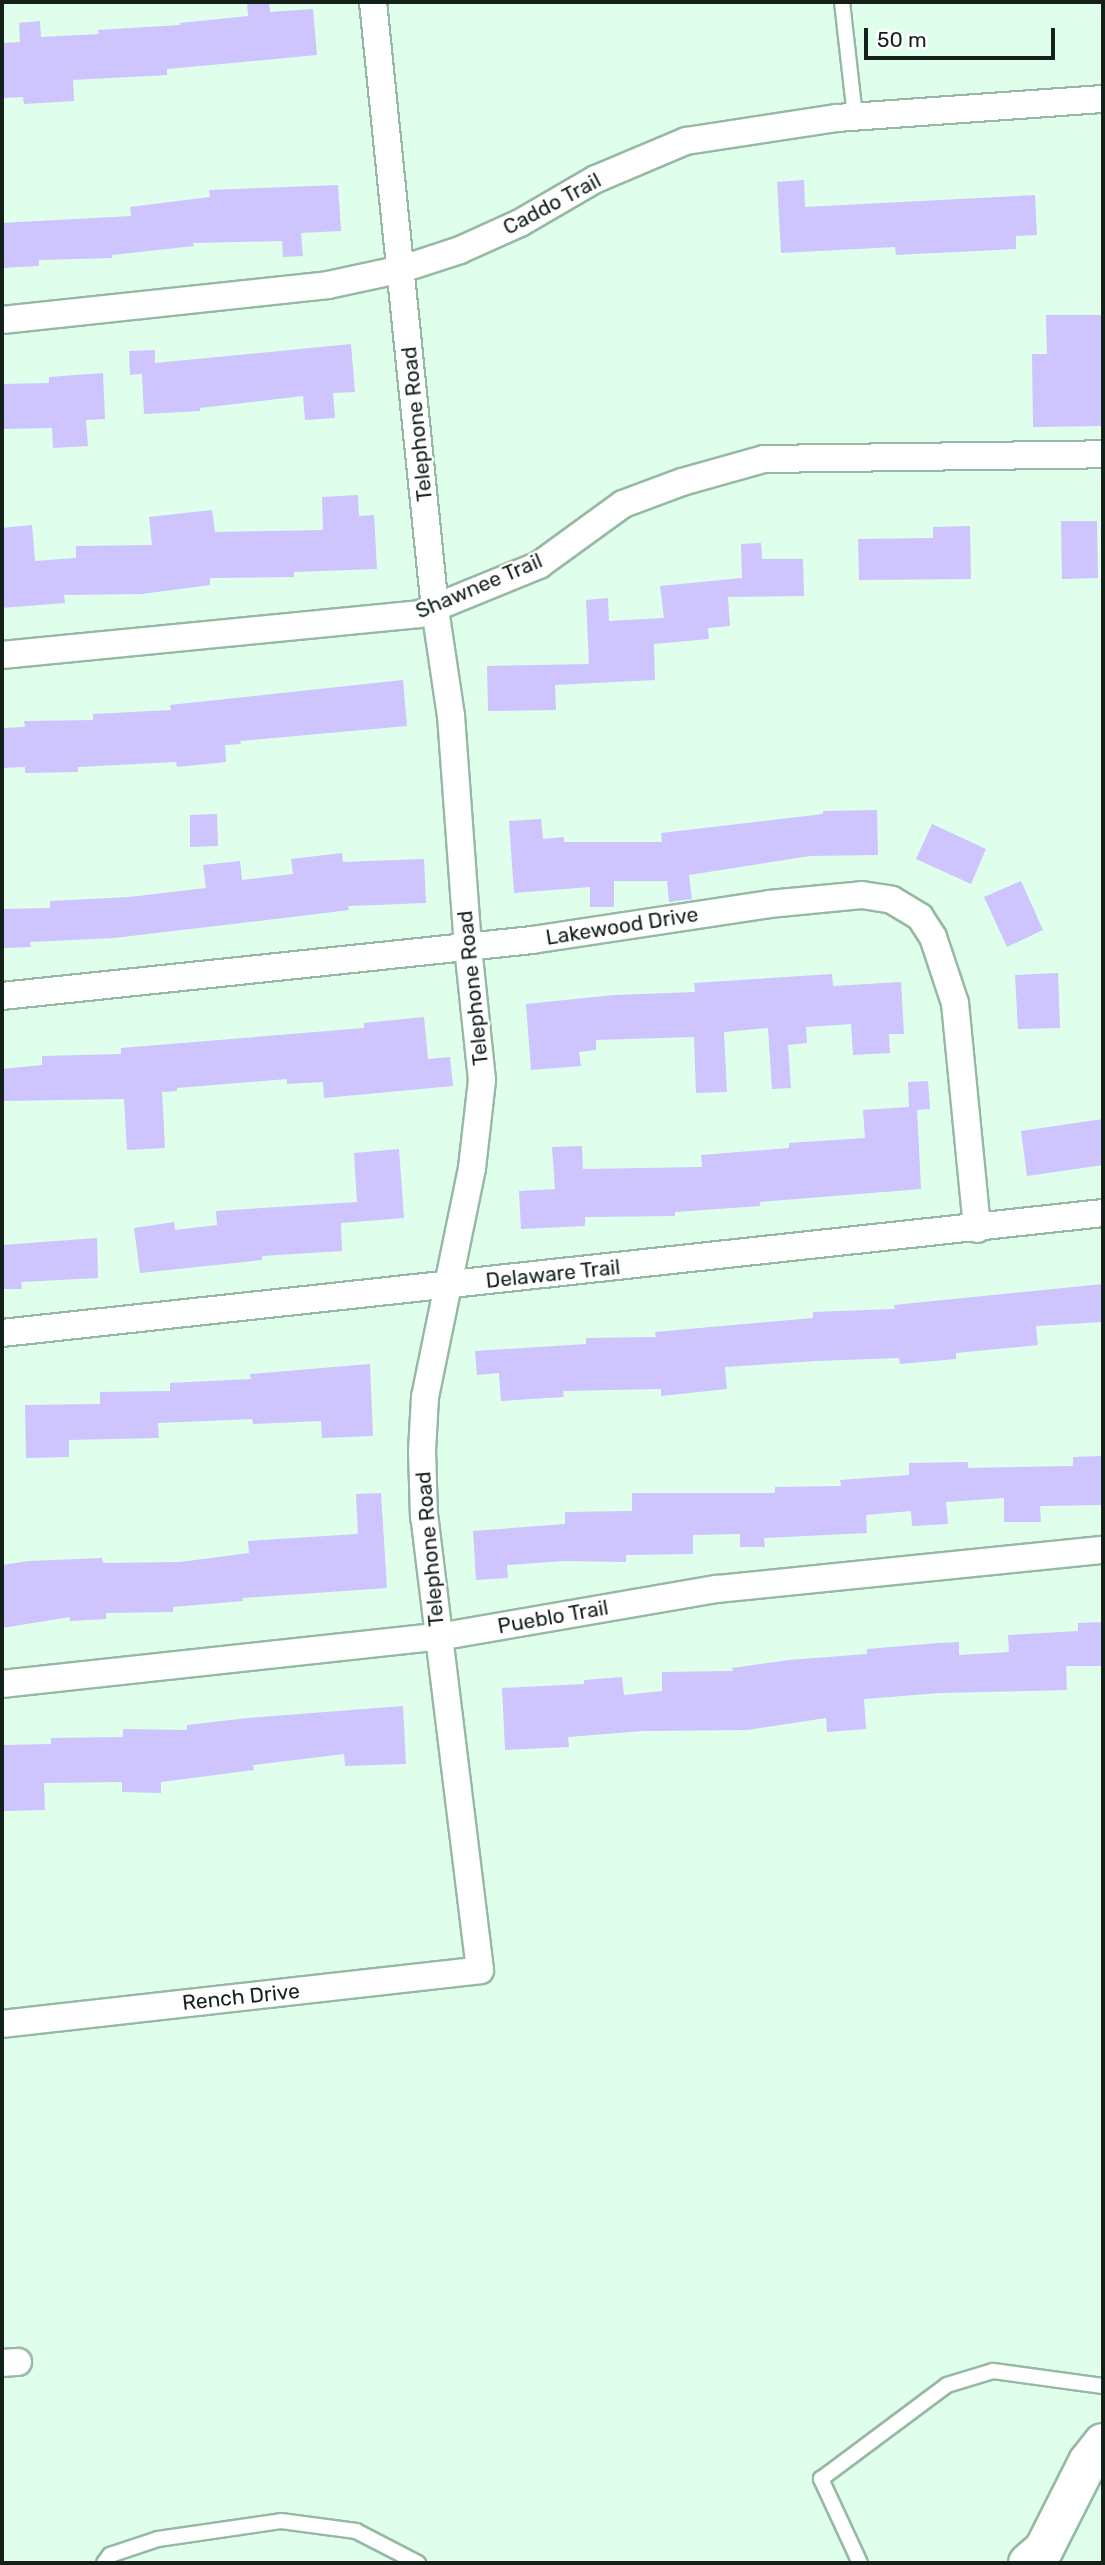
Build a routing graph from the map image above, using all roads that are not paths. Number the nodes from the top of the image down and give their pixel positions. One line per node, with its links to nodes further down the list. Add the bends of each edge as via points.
1 (373, 2): 5 (street, Telephone Road)
2 (842, 2): 4 (lane)
3 (1103, 99): 4 (street, Caddo Trail)
4 (855, 116): 5 (street, Caddo Trail, via 686,141 596,178 520,223)
5 (402, 269): 6 (street, Caddo Trail, via 328,285); 8 (street, Telephone Road)
6 (2, 320)
7 (1103, 454): 8 (street, Shawnee Trail, via 764,459 623,504 539,565)
8 (435, 609): 9 (street, Shawnee Trail); 10 (street, Telephone Road, via 451,716)
9 (2, 655)
10 (468, 947): 11 (street, Lakewood Drive); 13 (street, Lakewood Drive, via 769,904 862,895 891,900 920,917 933,937 955,1003); 14 (street, Telephone Road, via 482,1080 472,1168)
11 (2, 996)
12 (1103, 1213): 13 (street, Delaware Trail)
13 (976, 1228): 14 (street, Delaware Trail)
14 (450, 1285): 15 (street, Delaware Trail); 17 (street, Telephone Road, via 425,1397 422,1451 424,1517)
15 (2, 1333)
16 (1103, 1550): 17 (street, Pueblo Trail, via 717,1589)
17 (438, 1637): 18 (street, Pueblo Trail); 19 (street, Telephone Road)
18 (2, 1684)
19 (480, 1970): 20 (street, Rench Drive)
20 (2, 2024)
21 (1103, 2386): 25 (lane, via 993,2371 947,2385 821,2479)
22 (1103, 2443): 26 (street, via 1088,2462 1044,2549)
23 (104, 2563): 24 (lane, via 110,2555 158,2539 281,2521 356,2531)
24 (418, 2563)
25 (860, 2563)
26 (1028, 2563)

